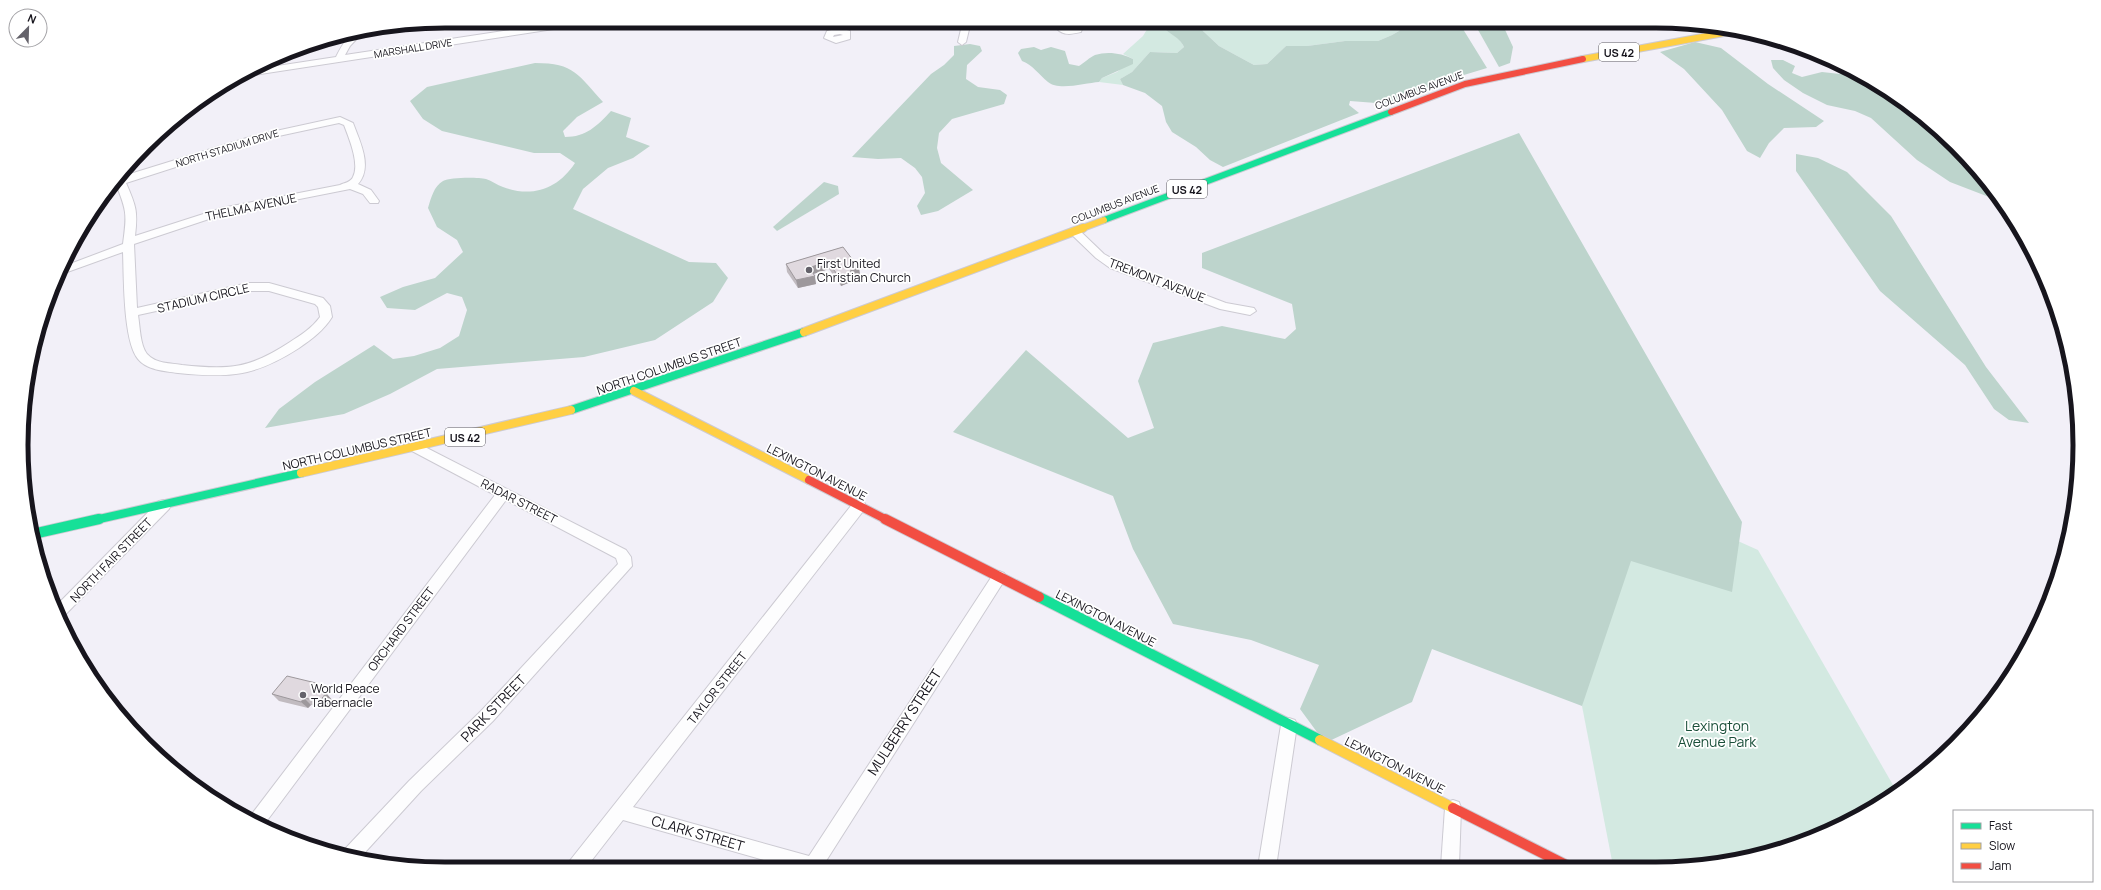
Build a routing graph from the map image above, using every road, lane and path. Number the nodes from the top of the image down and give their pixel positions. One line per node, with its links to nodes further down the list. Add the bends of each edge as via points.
1 (540, 28): 6 (street, MARSHALL DRIVE)
2 (965, 28): 5 (street)
3 (1721, 34): 12 (main road, COLUMBUS AVENUE / US 42, via 1465,84)
4 (352, 39): 6 (street)
5 (962, 42)
6 (339, 59): 7 (street, MARSHALL DRIVE)
7 (261, 71)
8 (124, 179): 10 (street, NORTH STADIUM DRIVE, via 266,136 340,120 348,123 359,152 359,177)
9 (120, 184): 13 (street, via 131,208)
10 (351, 185): 11 (street, via 367,192); 13 (street, THELMA AVENUE, via 334,191 260,202 222,211)
11 (374, 201)
12 (1074, 231): 15 (main road, COLUMBUS AVENUE / US 42); 16 (street, TREMONT AVENUE, via 1100,256 1114,265 1224,306)
13 (128, 244): 14 (street, THELMA AVENUE); 17 (street)
14 (67, 269)
15 (886, 301): 18 (main road, NORTH COLUMBUS STREET / US 42, via 772,344)
16 (1250, 311)
17 (132, 314): 17 (street, STADIUM CIRCLE, via 236,289 259,286 319,301 326,311 322,323 316,330 275,358 251,368 225,373 164,367 147,361 138,350)
18 (634, 391): 19 (main road, NORTH COLUMBUS STREET / US 42, via 584,407); 22 (main road, LEXINGTON AVENUE)
19 (417, 448): 20 (street, RADAR STREET); 21 (main road, NORTH COLUMBUS STREET / US 42)
20 (504, 493): 24 (street, RADAR STREET); 30 (street, ORCHARD STREET)
21 (164, 505): 23 (main road, NORTH COLUMBUS STREET / US 42); 26 (street, NORTH FAIR STREET)
22 (859, 506): 25 (main road, LEXINGTON AVENUE); 29 (street, TAYLOR STREET)
23 (38, 533)
24 (621, 554): 31 (street, PARK STREET, via 625,561 622,570 486,716 415,786)
25 (998, 577): 27 (main road, LEXINGTON AVENUE); 34 (street, MULBERRY STREET)
26 (62, 610)
27 (1289, 725): 28 (main road, LEXINGTON AVENUE); 35 (street)
28 (1453, 808): 36 (street); 37 (main road, LEXINGTON AVENUE)
29 (620, 811): 32 (street, TAYLOR STREET); 33 (street, CLARK STREET)
30 (258, 818)
31 (354, 852)
32 (580, 862)
33 (798, 862)
34 (818, 862)
35 (1268, 862)
36 (1450, 862)
37 (1560, 862)

